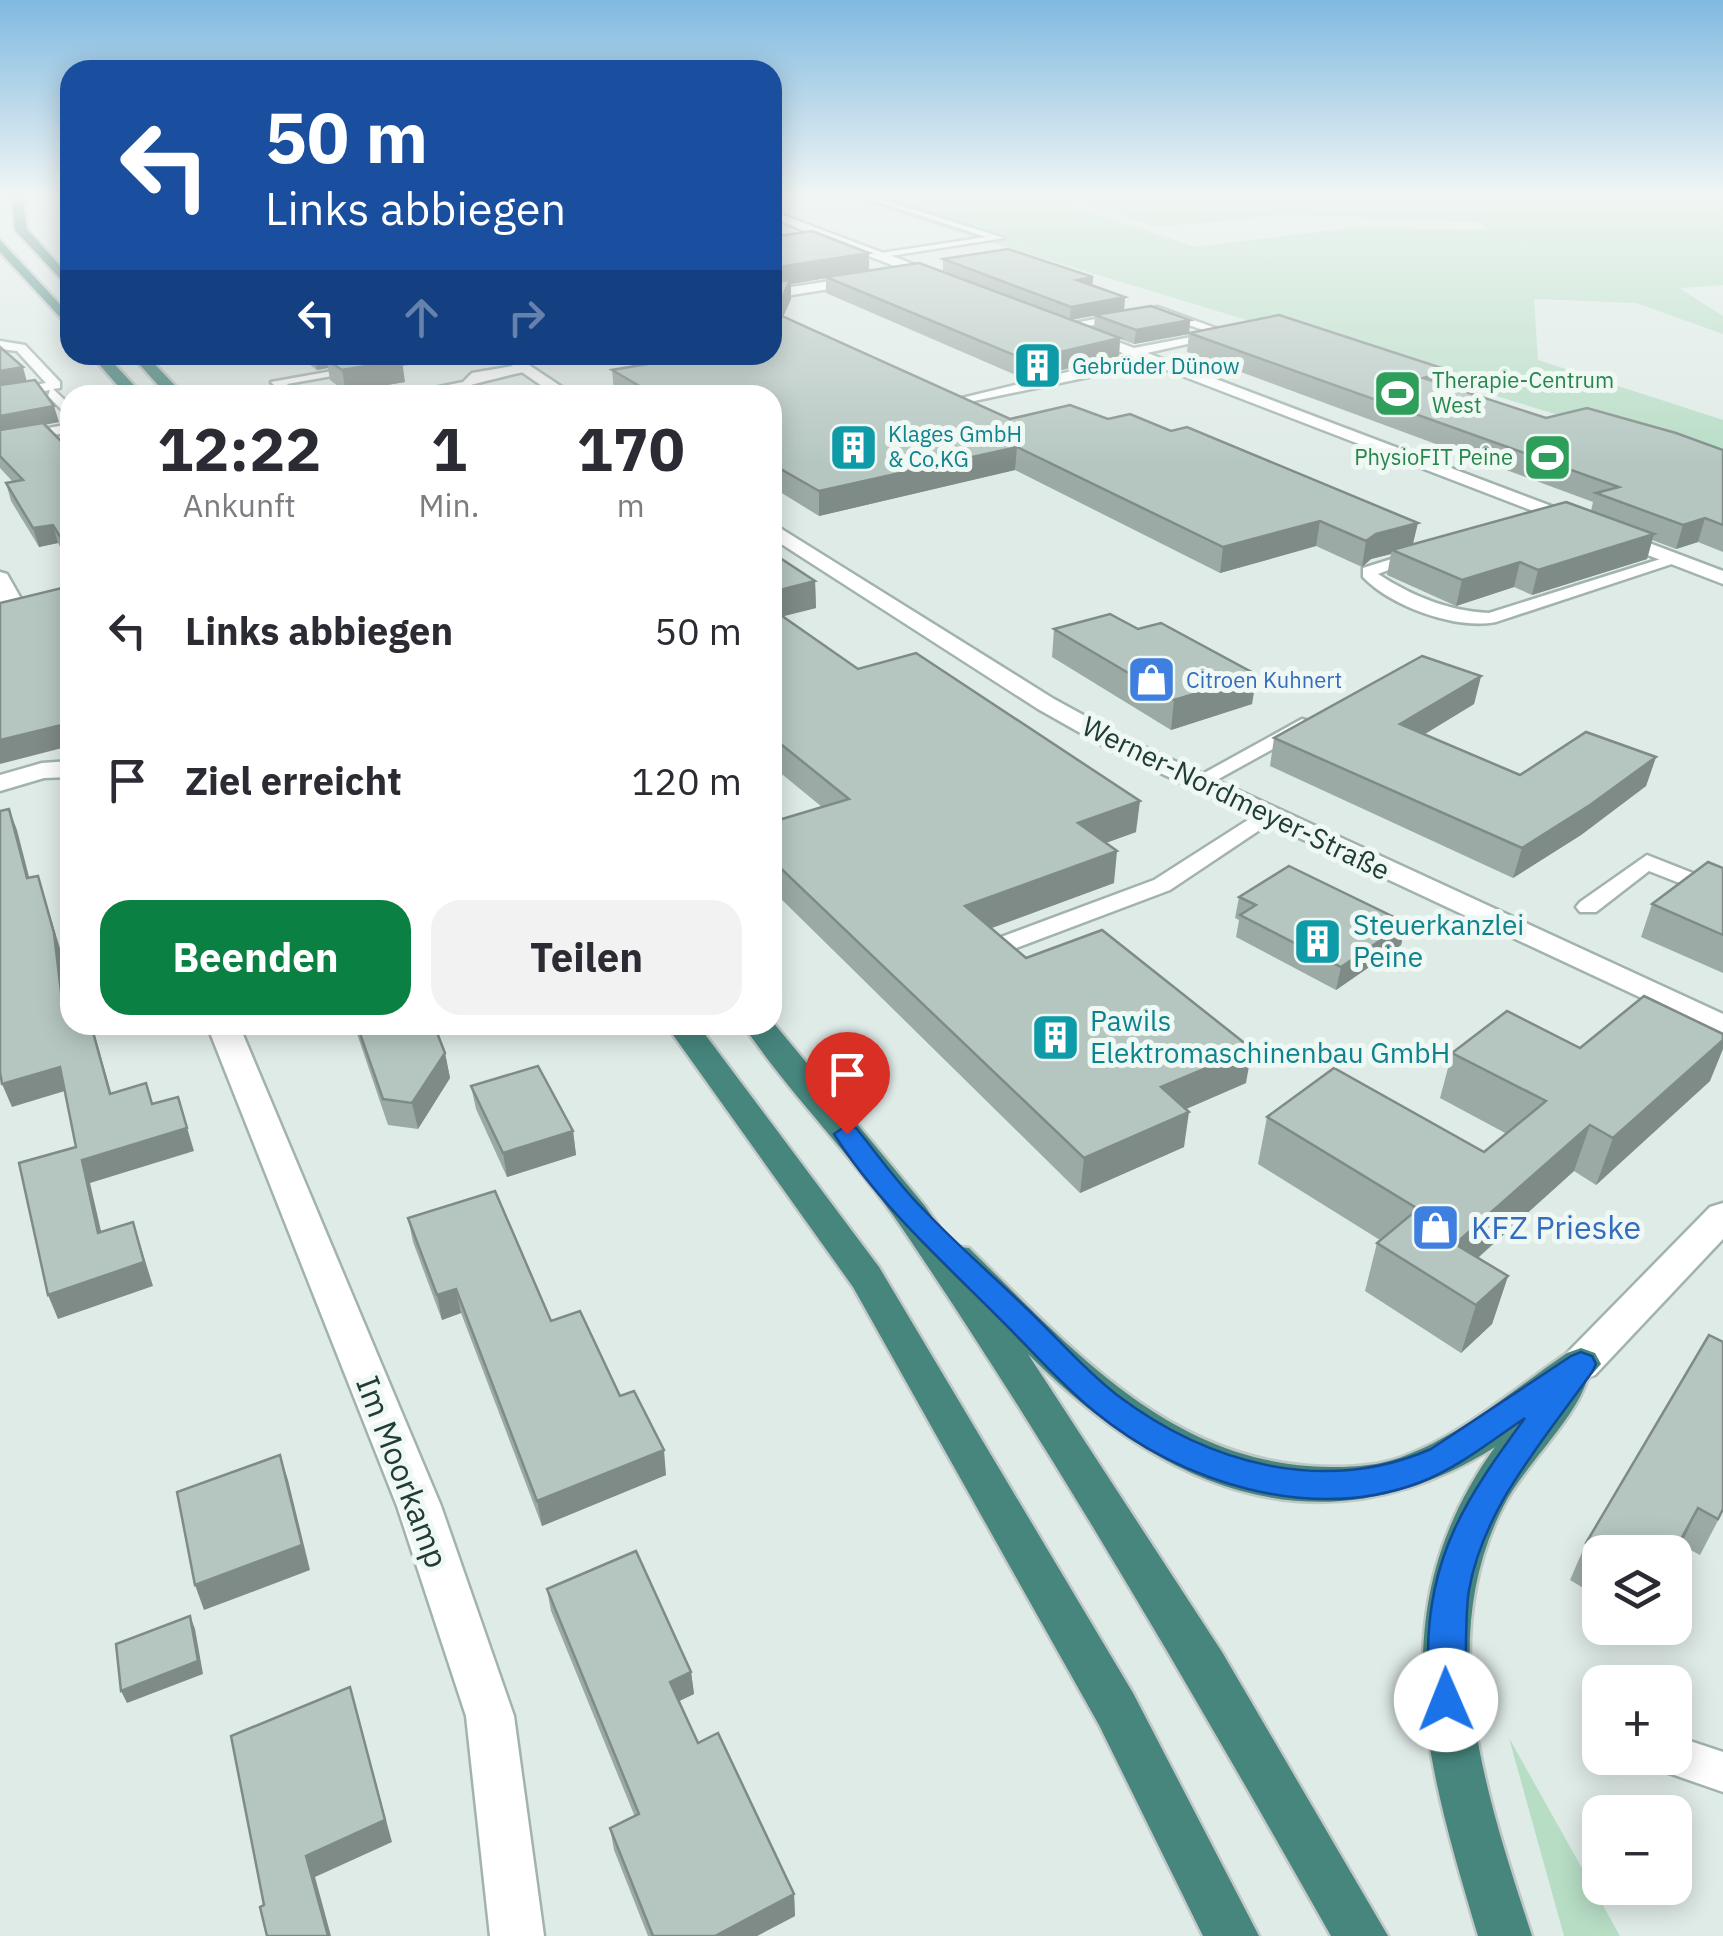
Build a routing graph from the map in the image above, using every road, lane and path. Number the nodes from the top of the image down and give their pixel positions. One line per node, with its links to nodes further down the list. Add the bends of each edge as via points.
1 (35, 284): 4 (highway)
2 (820, 284): 3 (street)
3 (782, 292)
4 (60, 313)
5 (1047, 320): 6 (street)
6 (1066, 326): 8 (street); 8 (lane, via 1158,310 1226,334)
7 (0, 345): 22 (lane, via 21,348 55,385)
8 (1139, 354): 23 (lane, via 1094,372); 27 (street)
9 (107, 365): 16 (highway)
10 (148, 365): 17 (highway)
11 (383, 365): 18 (lane)
12 (460, 365): 15 (lane)
13 (519, 365): 14 (street)
14 (524, 368): 15 (lane); 20 (street)
15 (477, 376): 19 (lane)
16 (126, 385)
17 (166, 385)
18 (281, 385)
19 (467, 385)
20 (550, 385)
21 (53, 393): 24 (lane)
22 (0, 395)
23 (969, 398)
24 (60, 402)
25 (60, 430): 26 (lane)
26 (0, 441)
27 (1562, 516): 28 (lane); 31 (street)
28 (1525, 526)
29 (782, 535): 38 (street, Werner-Nordmeyer-Straße, via 1046,704)
30 (1433, 552): 31 (lane, via 1370,572 1381,584 1447,614 1490,618)
31 (1676, 560): 33 (street)
32 (0, 578): 34 (street, via 14,604)
33 (1723, 578)
34 (0, 608)
35 (1326, 712): 38 (lane)
36 (60, 770): 37 (street)
37 (0, 783)
38 (1197, 783): 39 (street, Werner-Nordmeyer-Straße)
39 (1265, 816): 42 (lane, via 1162,885); 43 (street, Werner-Nordmeyer-Straße)
40 (1723, 893): 41 (lane, via 1648,862)
41 (1588, 907)
42 (994, 948)
43 (1723, 1026)
44 (227, 1035): 52 (street, Im Moorkamp, via 419,1506 490,1716)
45 (689, 1035): 53 (highway, via 866,1276 1116,1709)
46 (767, 1035): 47 (highway)
47 (912, 1215): 49 (highway, via 1135,1427 1172,1449 1254,1477 1338,1485 1411,1472); 54 (highway, via 1204,1668)
48 (1719, 1227): 49 (street)
49 (1581, 1364): 55 (highway, via 1483,1502 1450,1606 1446,1700 1455,1764)
50 (1692, 1762): 51 (lane)
51 (1723, 1772)
52 (518, 1936)
53 (1232, 1936)
54 (1361, 1936)
55 (1505, 1936)

